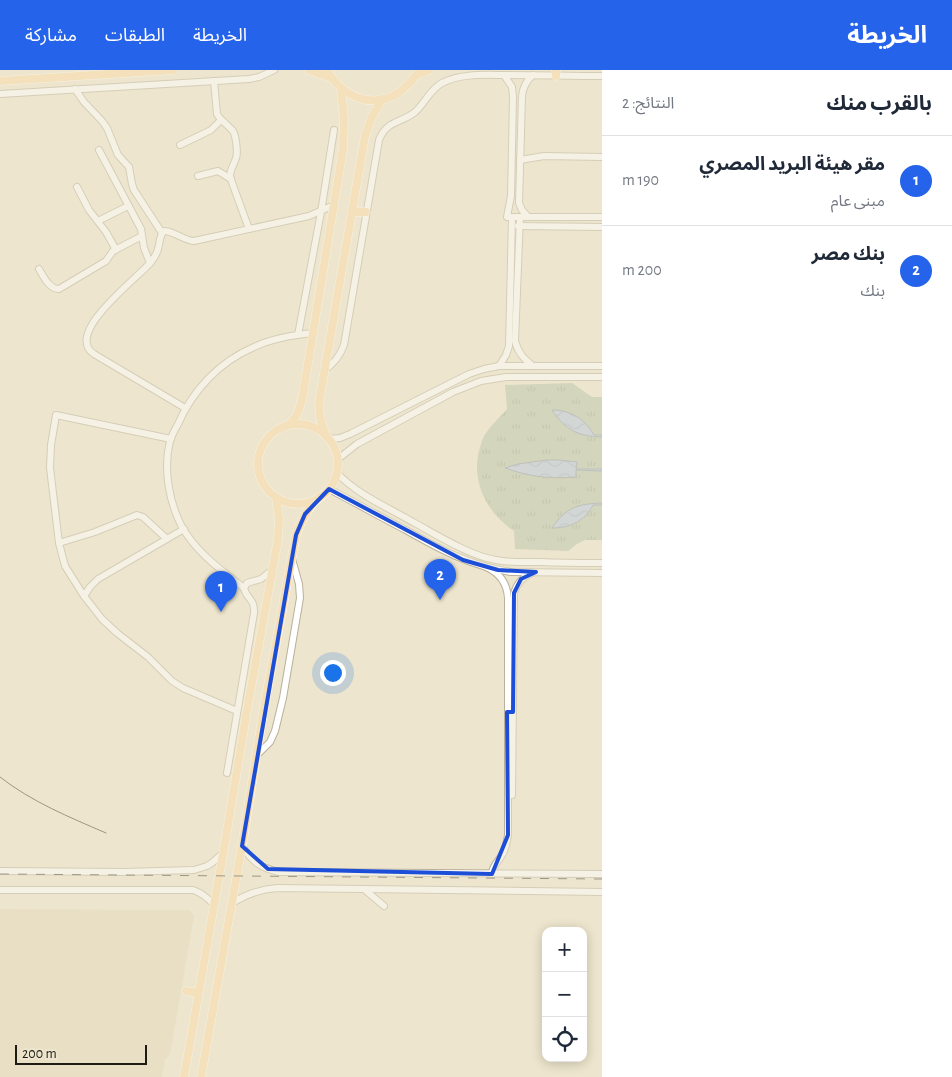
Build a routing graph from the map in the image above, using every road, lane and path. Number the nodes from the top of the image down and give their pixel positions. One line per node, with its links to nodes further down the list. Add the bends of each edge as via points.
1 (173, 70): 13 (main road)
2 (274, 70): 12 (street, via 252,79)
3 (309, 70): 11 (main road)
4 (327, 70): 11 (main road)
5 (429, 70): 6 (main road)
6 (418, 72): 17 (main road, via 408,86)
7 (556, 73): 9 (street); 10 (street)
8 (504, 75): 9 (street); 31 (street, via 459,77 445,81 432,90 412,114 386,128 379,140); 32 (street, via 512,87 513,97)
9 (534, 75): 23 (street, via 522,92)
10 (602, 76)
11 (331, 78): 15 (main road)
12 (214, 81): 14 (street); 18 (street, via 216,112)
13 (0, 82)
14 (75, 89): 16 (street); 41 (street, via 105,125 118,155 129,167 134,190)
15 (341, 89): 17 (main road, via 360,98); 28 (main road, via 345,134)
16 (0, 94)
17 (382, 99): 30 (main road, via 368,127)
18 (221, 120): 20 (street, via 211,130); 25 (street, via 235,135 237,154 230,171)
19 (334, 130): 29 (street)
20 (180, 145)
21 (99, 150): 27 (street)
22 (602, 157): 23 (street, via 544,156)
23 (520, 160): 34 (street, via 519,203)
24 (198, 176): 25 (street, via 217,171)
25 (231, 178): 40 (street)
26 (77, 187): 36 (street)
27 (128, 206): 36 (street); 42 (street)
28 (334, 206): 29 (street); 46 (main road)
29 (321, 212): 40 (street); 47 (street)
30 (352, 212): 31 (main road); 51 (main road)
31 (366, 212): 51 (street, via 344,345 337,359)
32 (510, 217): 33 (street); 37 (street)
33 (520, 217): 34 (street); 38 (street)
34 (528, 217): 35 (street)
35 (602, 217)
36 (98, 221): 43 (street)
37 (512, 226): 38 (street); 48 (street, via 509,341)
38 (520, 226): 39 (street); 49 (street, via 515,336 519,351)
39 (602, 227)
40 (249, 229): 41 (street, via 194,241 167,231)
41 (162, 233): 44 (street)
42 (142, 236): 43 (street); 44 (street)
43 (116, 250): 45 (street, via 105,262 59,289 51,286)
44 (150, 263): 53 (street, via 106,306 88,332 86,342 91,352)
45 (39, 269)
46 (313, 333): 47 (street); 54 (main road, via 302,400)
47 (298, 334): 53 (street, via 267,341 239,354 209,378)
48 (499, 366): 49 (street); 55 (street, via 469,374 350,434 333,440)
49 (533, 366): 50 (street)
50 (602, 366)
51 (324, 370): 55 (main road, via 319,407 321,425)
52 (602, 377): 57 (street, via 506,376 481,381 453,392 365,440)
53 (185, 408): 56 (street)
54 (289, 425): 55 (main road, via 310,426); 60 (main road, via 269,436 259,457 261,479)
55 (328, 438): 57 (main road)
56 (171, 439): 62 (street, via 169,486 174,508); 64 (street, via 56,415 50,468)
57 (338, 459): 58 (main road)
58 (337, 473): 59 (main road); 66 (street, via 364,495 482,557 509,562)
59 (329, 488): 61 (main road); 67 (street, via 435,546)
60 (276, 497): 61 (main road, via 297,504); 68 (main road, via 279,529)
61 (319, 498): 65 (main road, via 300,524)
62 (184, 529): 63 (street); 71 (street, via 207,559)
63 (167, 539): 64 (street, via 137,515); 72 (street, via 98,579)
64 (59, 543): 72 (street, via 65,566)
65 (292, 558): 76 (main road); 76 (street, via 300,598 283,698 276,731)
66 (602, 563)
67 (486, 568): 69 (street); 74 (street, via 499,575 507,593)
68 (272, 570): 71 (street, via 261,579 247,583); 78 (main road)
69 (536, 572): 70 (street); 74 (street, via 522,579 514,593)
70 (602, 573)
71 (244, 588): 73 (street, via 254,610)
72 (84, 596): 73 (street, via 109,627 148,657 172,681)
73 (237, 711): 77 (street)
74 (510, 712): 75 (street)
75 (510, 723): 79 (street); 83 (street, via 508,835 504,852)
76 (257, 755): 80 (main road)
77 (226, 773): 78 (main road)
78 (236, 775): 81 (main road)
79 (512, 839)
80 (242, 846): 83 (street, via 257,864 279,872); 88 (main road)
81 (223, 853): 82 (street, via 213,862 194,870); 89 (main road)
82 (0, 871)
83 (492, 874): 84 (street)
84 (602, 874)
85 (364, 889): 87 (street); 88 (street, via 265,889 242,896); 90 (street)
86 (0, 890): 89 (street, via 193,890)
87 (602, 892)
88 (232, 903): 94 (main road)
89 (214, 905): 92 (main road)
90 (384, 906)
91 (186, 991): 92 (main road)
92 (198, 993): 93 (main road)
93 (184, 1077)
94 (202, 1077)

